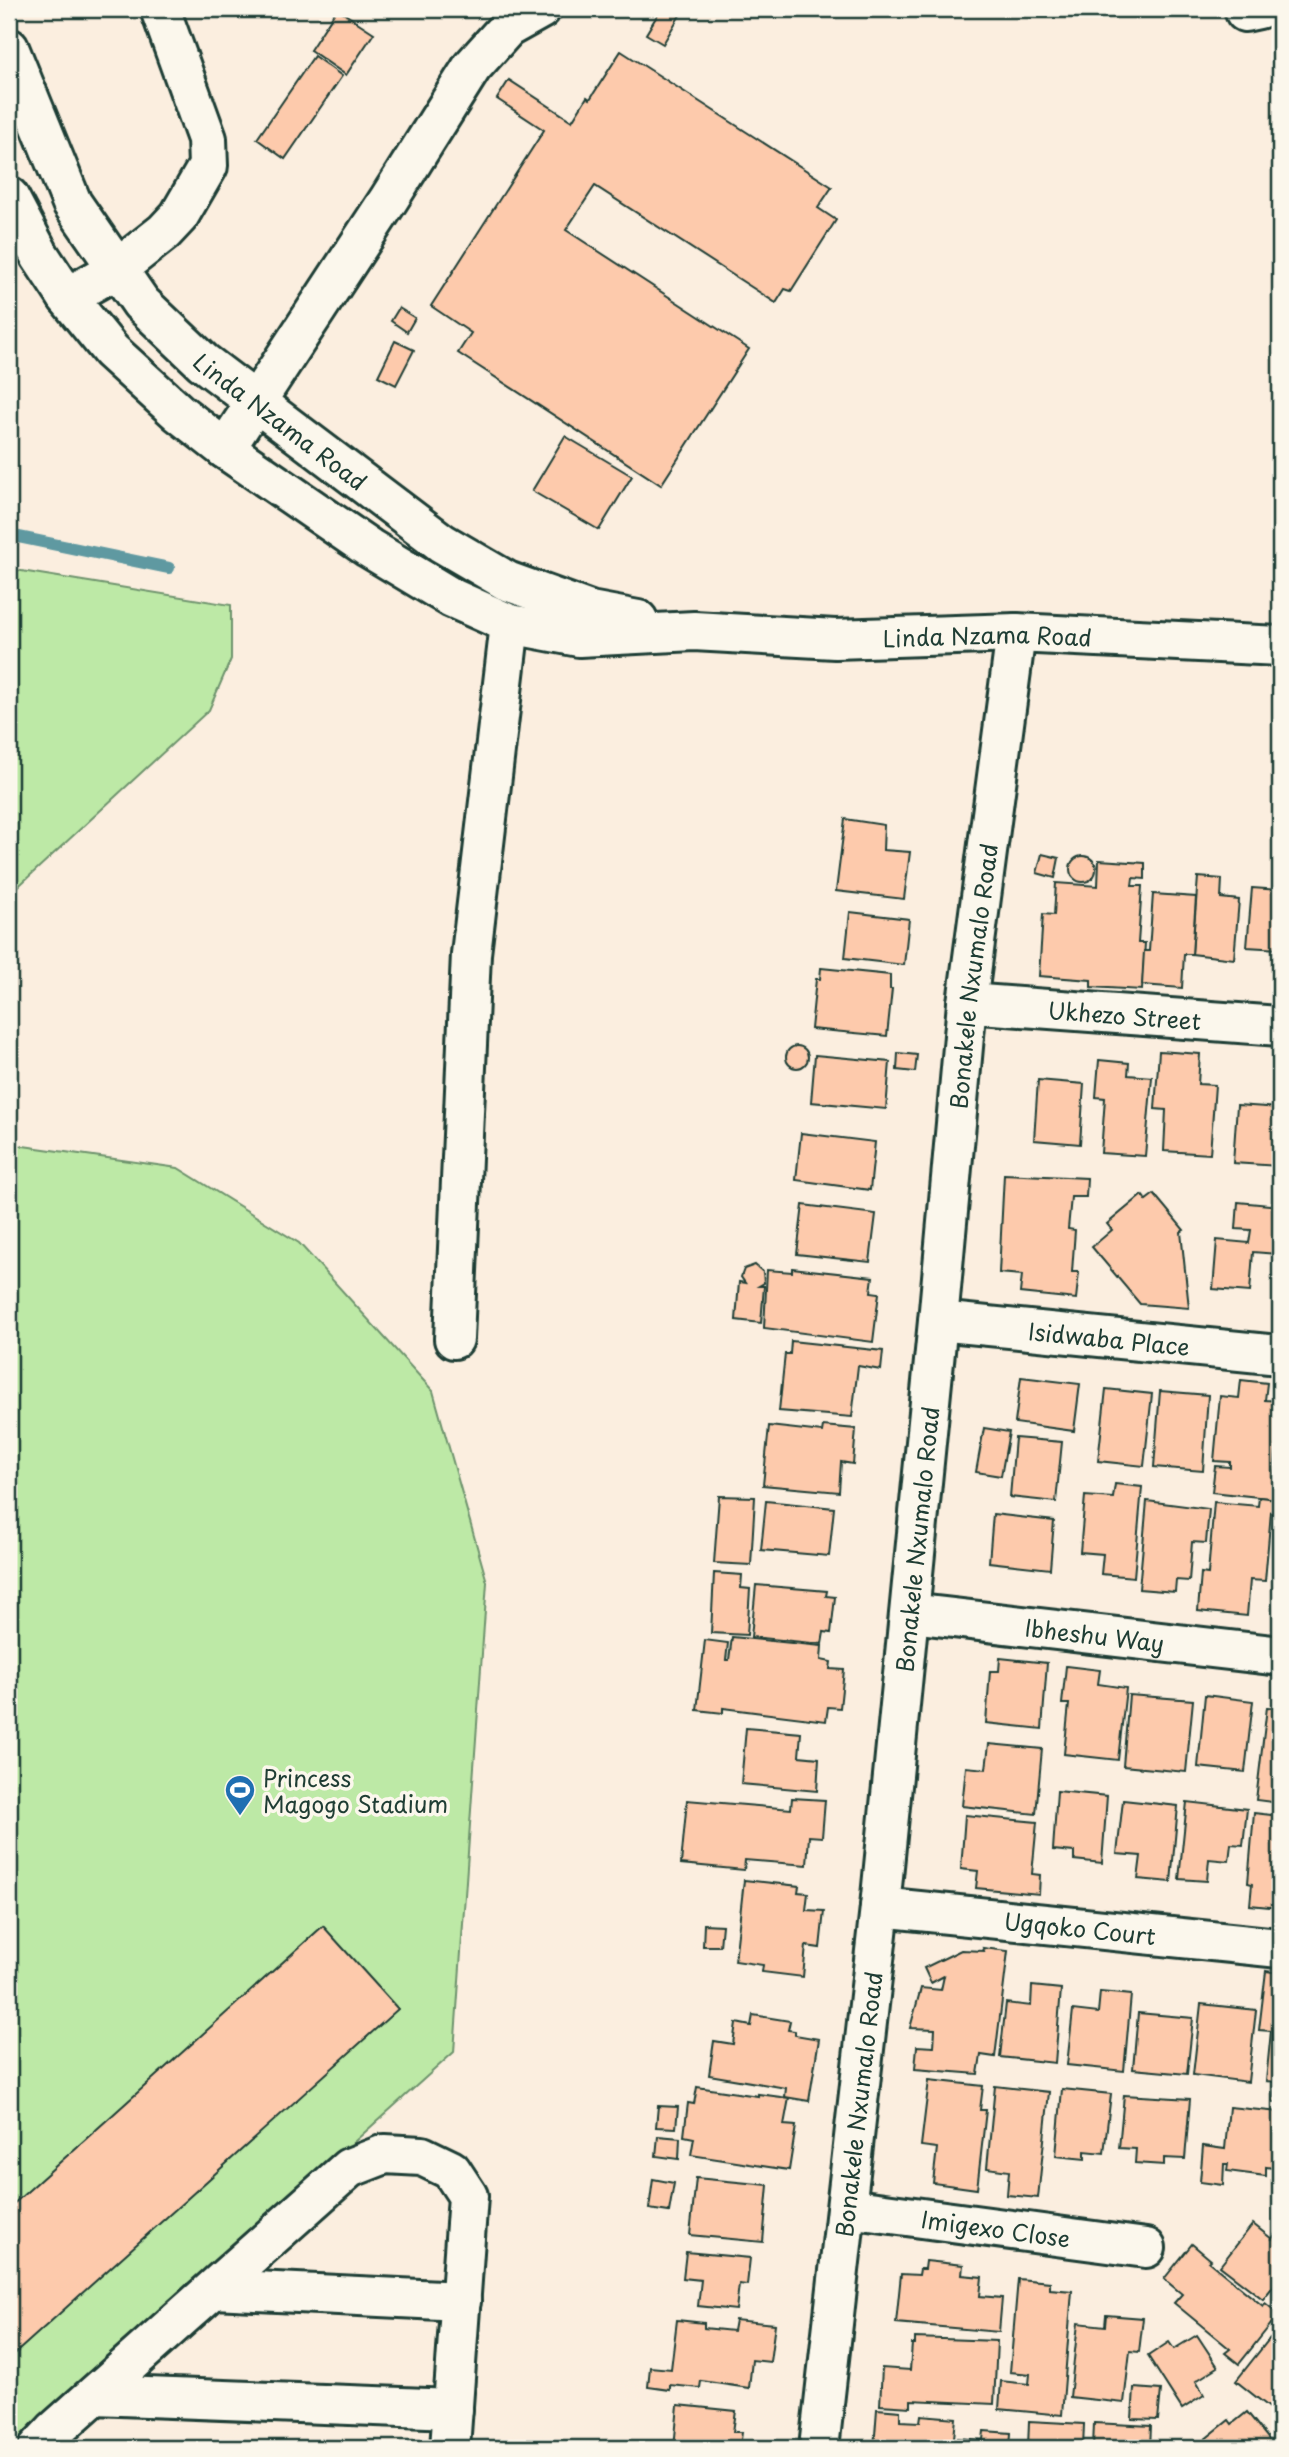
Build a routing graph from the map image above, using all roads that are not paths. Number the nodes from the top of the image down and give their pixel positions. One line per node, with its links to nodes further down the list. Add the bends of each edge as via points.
1 (160, 9): 5 (street, via 208,139 208,166 179,216)
2 (541, 9): 7 (street, via 507,28 472,67)
3 (9, 48): 5 (street, Linda Nzama Road, via 72,203)
4 (9, 197): 6 (street, Linda Nzama Road)
5 (117, 269): 6 (street); 7 (street, Linda Nzama Road, via 141,303 203,362)
6 (67, 297): 8 (street, Linda Nzama Road, via 111,351)
7 (256, 402): 8 (street); 10 (street, Linda Nzama Road, via 442,543 507,581 590,611)
8 (225, 449): 9 (street, Linda Nzama Road, via 369,548 452,597)
9 (510, 624): 10 (street, Linda Nzama Road, via 579,637); 16 (street, via 471,954)
10 (694, 631): 11 (street, Linda Nzama Road, via 835,639)
11 (1016, 633): 12 (street, Linda Nzama Road); 13 (street, Bonakele Nxumalo Road)
12 (1280, 646)
13 (967, 1003): 14 (street, Ukhezo Street); 15 (street, Bonakele Nxumalo Road)
14 (1280, 1026)
15 (938, 1321): 17 (street, Isidwaba Place); 18 (street, Bonakele Nxumalo Road)
16 (454, 1339)
17 (1280, 1355)
18 (910, 1613): 19 (street, Ibheshu Way); 20 (street, Bonakele Nxumalo Road)
19 (1280, 1656)
20 (880, 1907): 21 (street, Ugqoko Court); 22 (street, Bonakele Nxumalo Road)
21 (1280, 1948)
22 (847, 2208): 23 (street, Imigexo Close); 30 (street, Bonakele Nxumalo Road)
23 (1146, 2248)
24 (214, 2289): 25 (street); 25 (street, via 349,2168 385,2154 422,2157 451,2170 468,2196); 26 (street)
25 (461, 2301): 27 (street)
26 (95, 2395): 27 (street); 28 (street)
27 (453, 2409): 29 (street)
28 (38, 2448)
29 (450, 2448)
30 (819, 2448)

